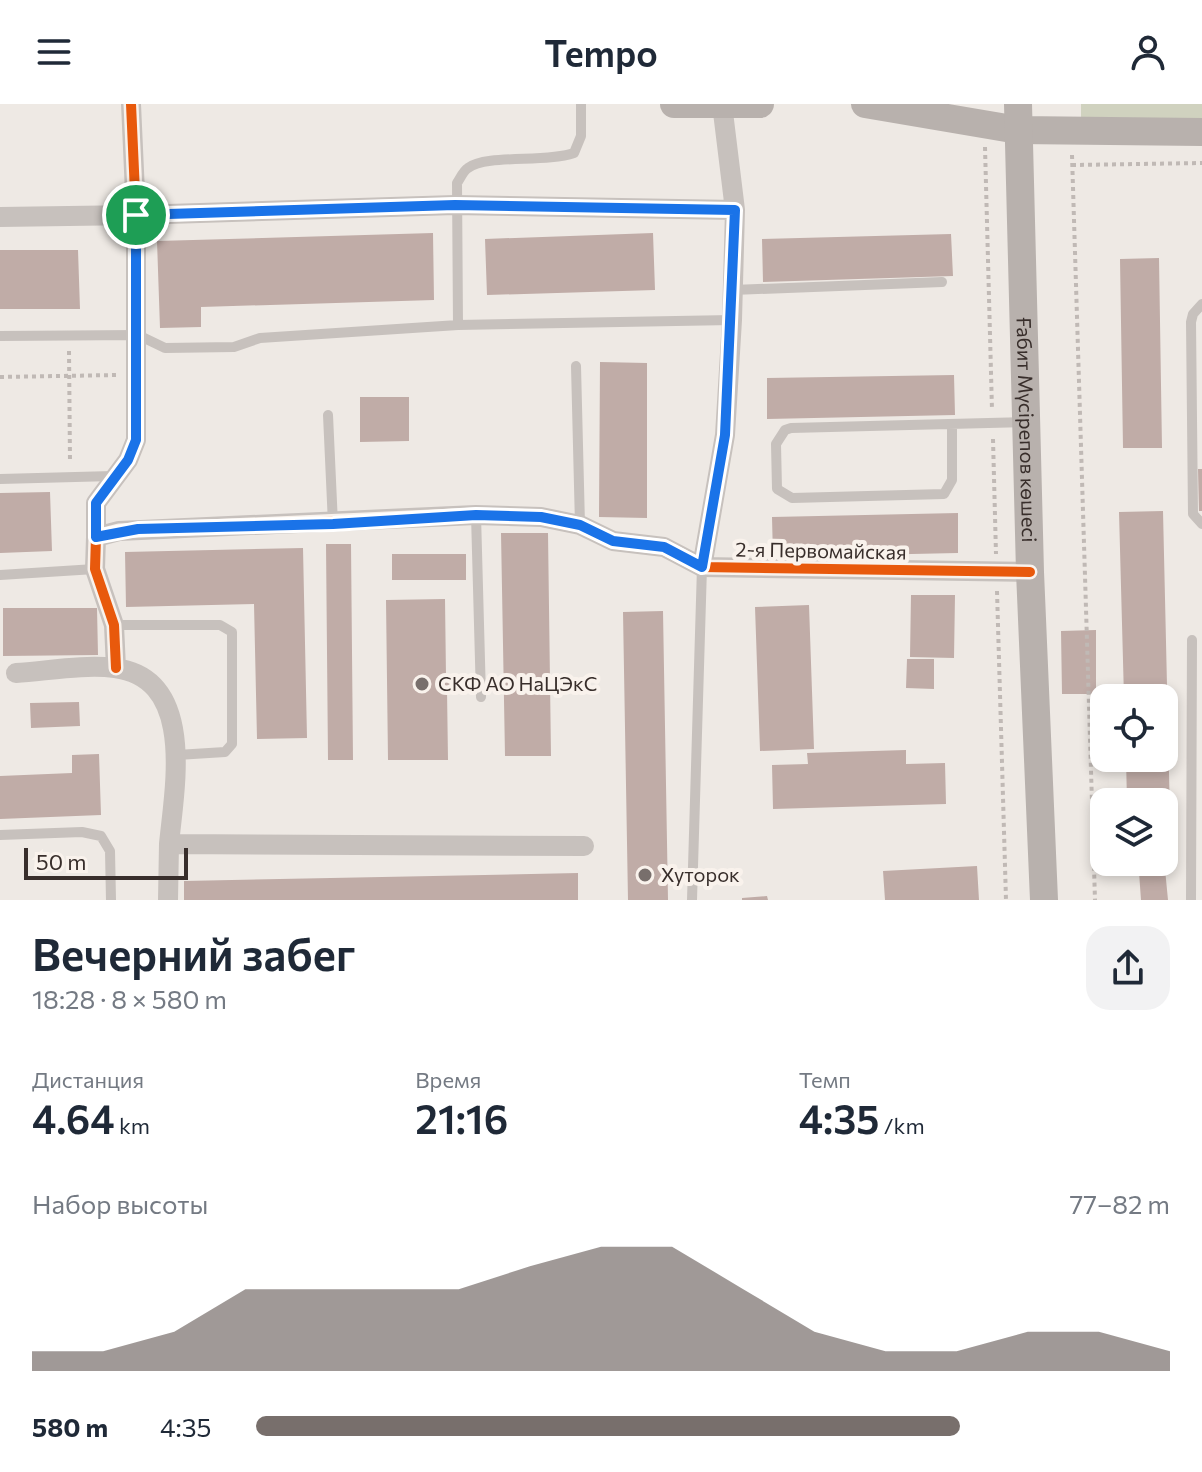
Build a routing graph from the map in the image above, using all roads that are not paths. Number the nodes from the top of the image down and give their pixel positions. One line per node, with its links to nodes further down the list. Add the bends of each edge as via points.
1 (131, 104): 11 (street)
2 (581, 104): 9 (lane, via 581,136 574,153 555,160 487,161 468,168 457,183)
3 (674, 104): 4 (main road)
4 (722, 104): 5 (main road); 10 (street)
5 (760, 104)
6 (865, 104): 7 (main road, via 985,127)
7 (1018, 117): 8 (main road, via 1072,130); 22 (main road, Ғабит Мүсірепов көшесі)
8 (1202, 132)
9 (455, 205): 10 (street); 11 (street); 17 (lane)
10 (735, 210): 14 (street)
11 (136, 215): 12 (street); 18 (street)
12 (0, 217)
13 (942, 282): 14 (lane)
14 (733, 290): 16 (street)
15 (1202, 304): 28 (lane, via 1191,322 1193,514)
16 (732, 320): 17 (lane); 31 (street, via 725,435)
17 (458, 325): 18 (lane, via 260,338 234,347 165,348)
18 (138, 335): 19 (lane); 24 (street, via 136,440 128,460)
19 (0, 336)
20 (576, 366): 29 (lane)
21 (328, 415): 27 (lane)
22 (1025, 422): 23 (lane); 33 (main road, Ғабит Мүсірепов көшесі)
23 (952, 424): 23 (lane, via 785,430 776,444 777,489 792,498 944,494 952,480)
24 (113, 476): 25 (lane); 30 (street, via 96,503)
25 (0, 479)
26 (476, 515): 27 (street, 2-я Первомайская); 29 (street, 2-я Первомайская, via 541,517); 39 (lane)
27 (333, 524): 30 (street, 2-я Первомайская, via 138,529)
28 (1202, 524)
29 (580, 525): 31 (street, 2-я Первомайская, via 613,541 664,547)
30 (96, 537): 32 (street)
31 (702, 567): 33 (street, 2-я Первомайская); 47 (lane)
32 (95, 569): 34 (lane); 35 (street)
33 (1030, 572): 48 (main road, Ғабит Мүсірепов көшесі)
34 (0, 575)
35 (114, 625): 37 (street); 40 (lane, via 220,625 232,632 232,744 225,752)
36 (1192, 640): 41 (lane)
37 (116, 668): 38 (street); 40 (street, via 158,694 176,732)
38 (16, 673)
39 (481, 697)
40 (177, 755): 43 (street)
41 (1197, 833): 49 (lane)
42 (0, 835): 45 (lane, via 101,836 110,851)
43 (169, 844): 44 (street); 46 (street)
44 (584, 846)
45 (111, 900)
46 (168, 900)
47 (692, 900)
48 (1044, 900)
49 (1191, 900)

